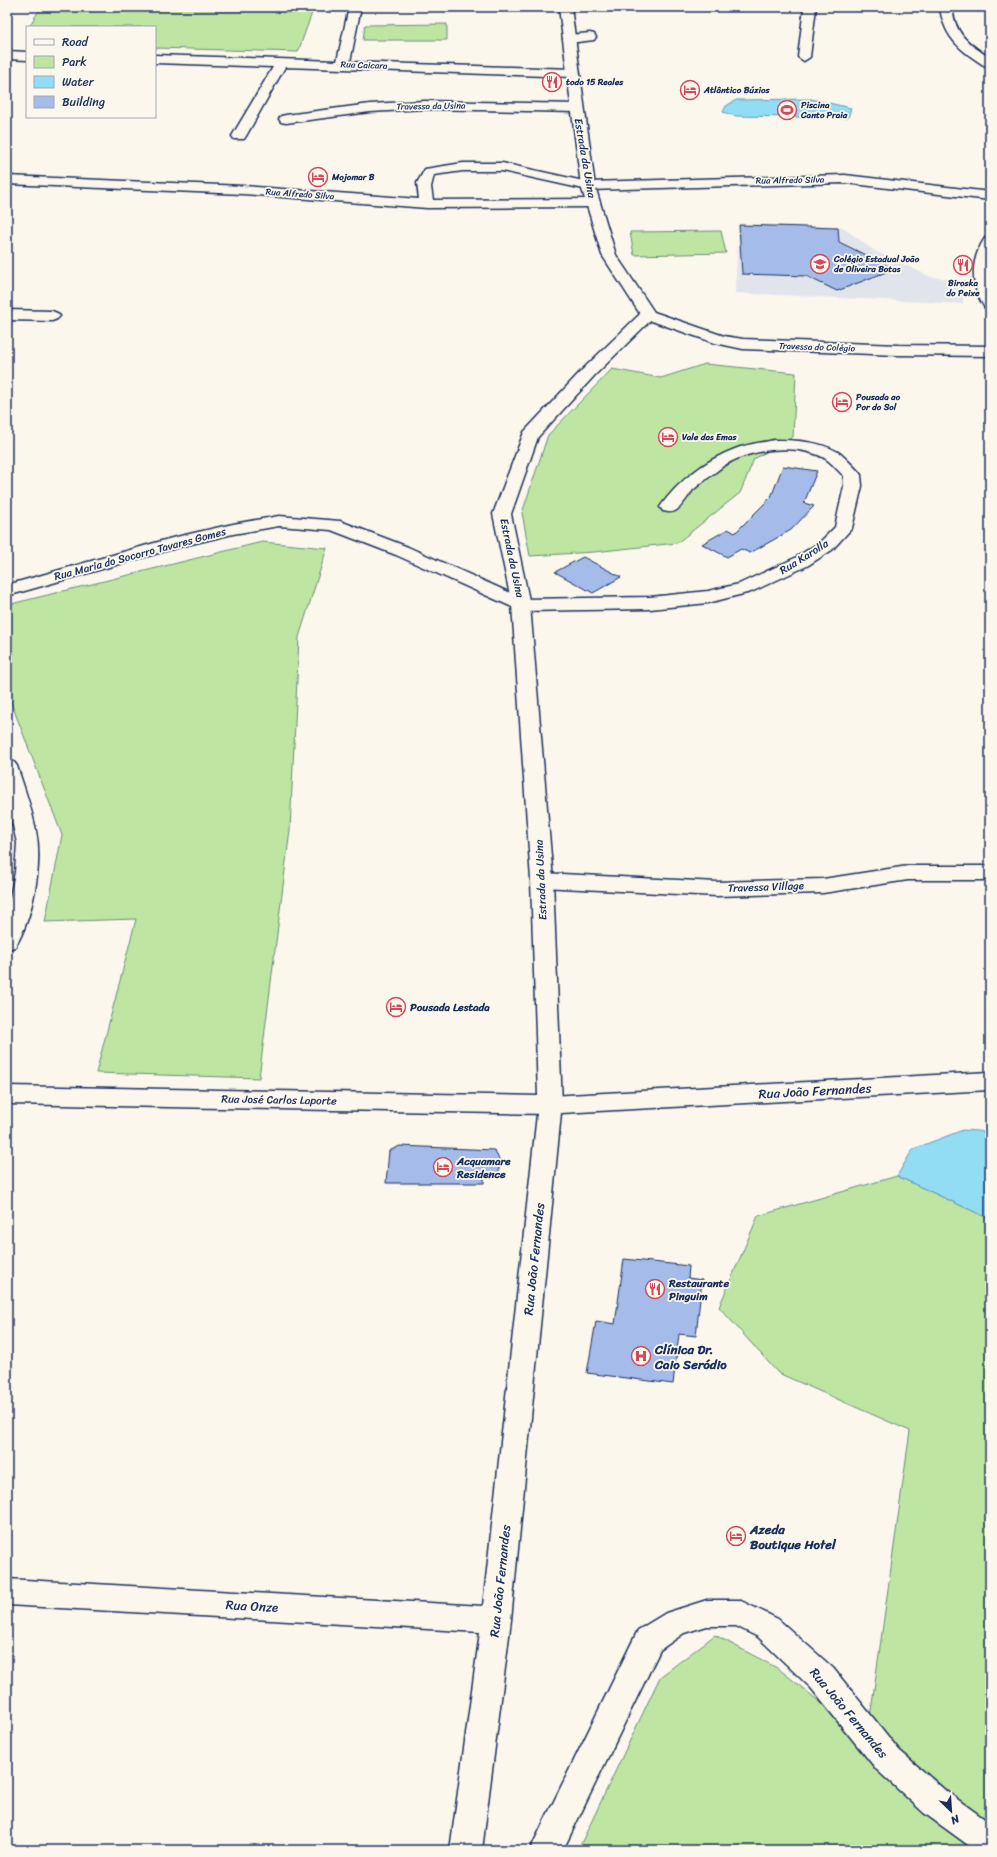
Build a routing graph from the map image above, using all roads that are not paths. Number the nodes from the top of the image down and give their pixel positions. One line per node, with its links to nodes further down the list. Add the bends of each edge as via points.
1 (355, 7): 12 (street)
2 (565, 7): 6 (street, Estrada da Usina)
3 (810, 7): 9 (street)
4 (946, 7): 13 (street, via 947,16 958,41)
5 (590, 36): 6 (street)
6 (569, 39): 14 (street, Estrada da Usina)
7 (7, 55): 8 (street)
8 (26, 56)
9 (804, 57)
10 (156, 59): 11 (street, Rua Caicara)
11 (281, 63): 12 (street, Rua Caicara); 17 (street)
12 (343, 64): 14 (street, Rua Caicara)
13 (990, 64)
14 (573, 73): 15 (street, Estrada da Usina)
15 (577, 108): 16 (street, Travessa da Usina, via 425,105 362,109); 19 (street, Estrada da Usina)
16 (286, 119)
17 (239, 136)
18 (7, 180): 22 (street, Rua Alfredo Silva, via 243,190)
19 (588, 186): 20 (street, Rua Alfredo Silva, via 845,179); 21 (street, Estrada da Usina); 22 (street, Rua Alfredo Silva, via 502,167 445,168 430,172 426,176 423,189)
20 (990, 196)
21 (593, 203): 22 (street, Rua Alfredo Silva); 26 (street, Estrada da Usina, via 609,255)
22 (427, 204)
23 (990, 241): 24 (street, via 979,272 980,286)
24 (990, 305)
25 (7, 315): 27 (street)
26 (648, 315): 28 (street, Travessa do Colégio, via 721,340 742,344); 31 (street, Estrada da Usina, via 589,372 530,436 502,514)
27 (52, 316)
28 (990, 352)
29 (670, 507): 31 (street, Rua Karolla, via 688,486 717,463 742,452 774,445 815,449 832,456 852,475 853,486 843,528 826,546 801,562 745,588 708,596 650,602)
30 (7, 591): 31 (street, Rua Maria do Socorro Tavares Gomes, via 178,542 279,521 334,525 402,551)
31 (521, 605): 34 (street, Estrada da Usina)
32 (7, 766): 35 (street, via 27,832 26,877 13,930)
33 (990, 872): 34 (street, Travessa Village, via 908,873 823,886 717,889)
34 (542, 880): 38 (street, Estrada da Usina)
35 (7, 942)
36 (990, 1081): 38 (street, Rua João Fernandes)
37 (7, 1095): 38 (street, Rua José Carlos Laporte)
38 (550, 1104): 40 (street, Rua João Fernandes)
39 (7, 1592): 40 (street, Rua Onze)
40 (496, 1620): 42 (street, Rua João Fernandes)
41 (990, 1842): 43 (street, Rua João Fernandes, via 935,1802 888,1760 822,1678 768,1628 739,1613 707,1613 676,1622 649,1640)
42 (466, 1850)
43 (546, 1850)

